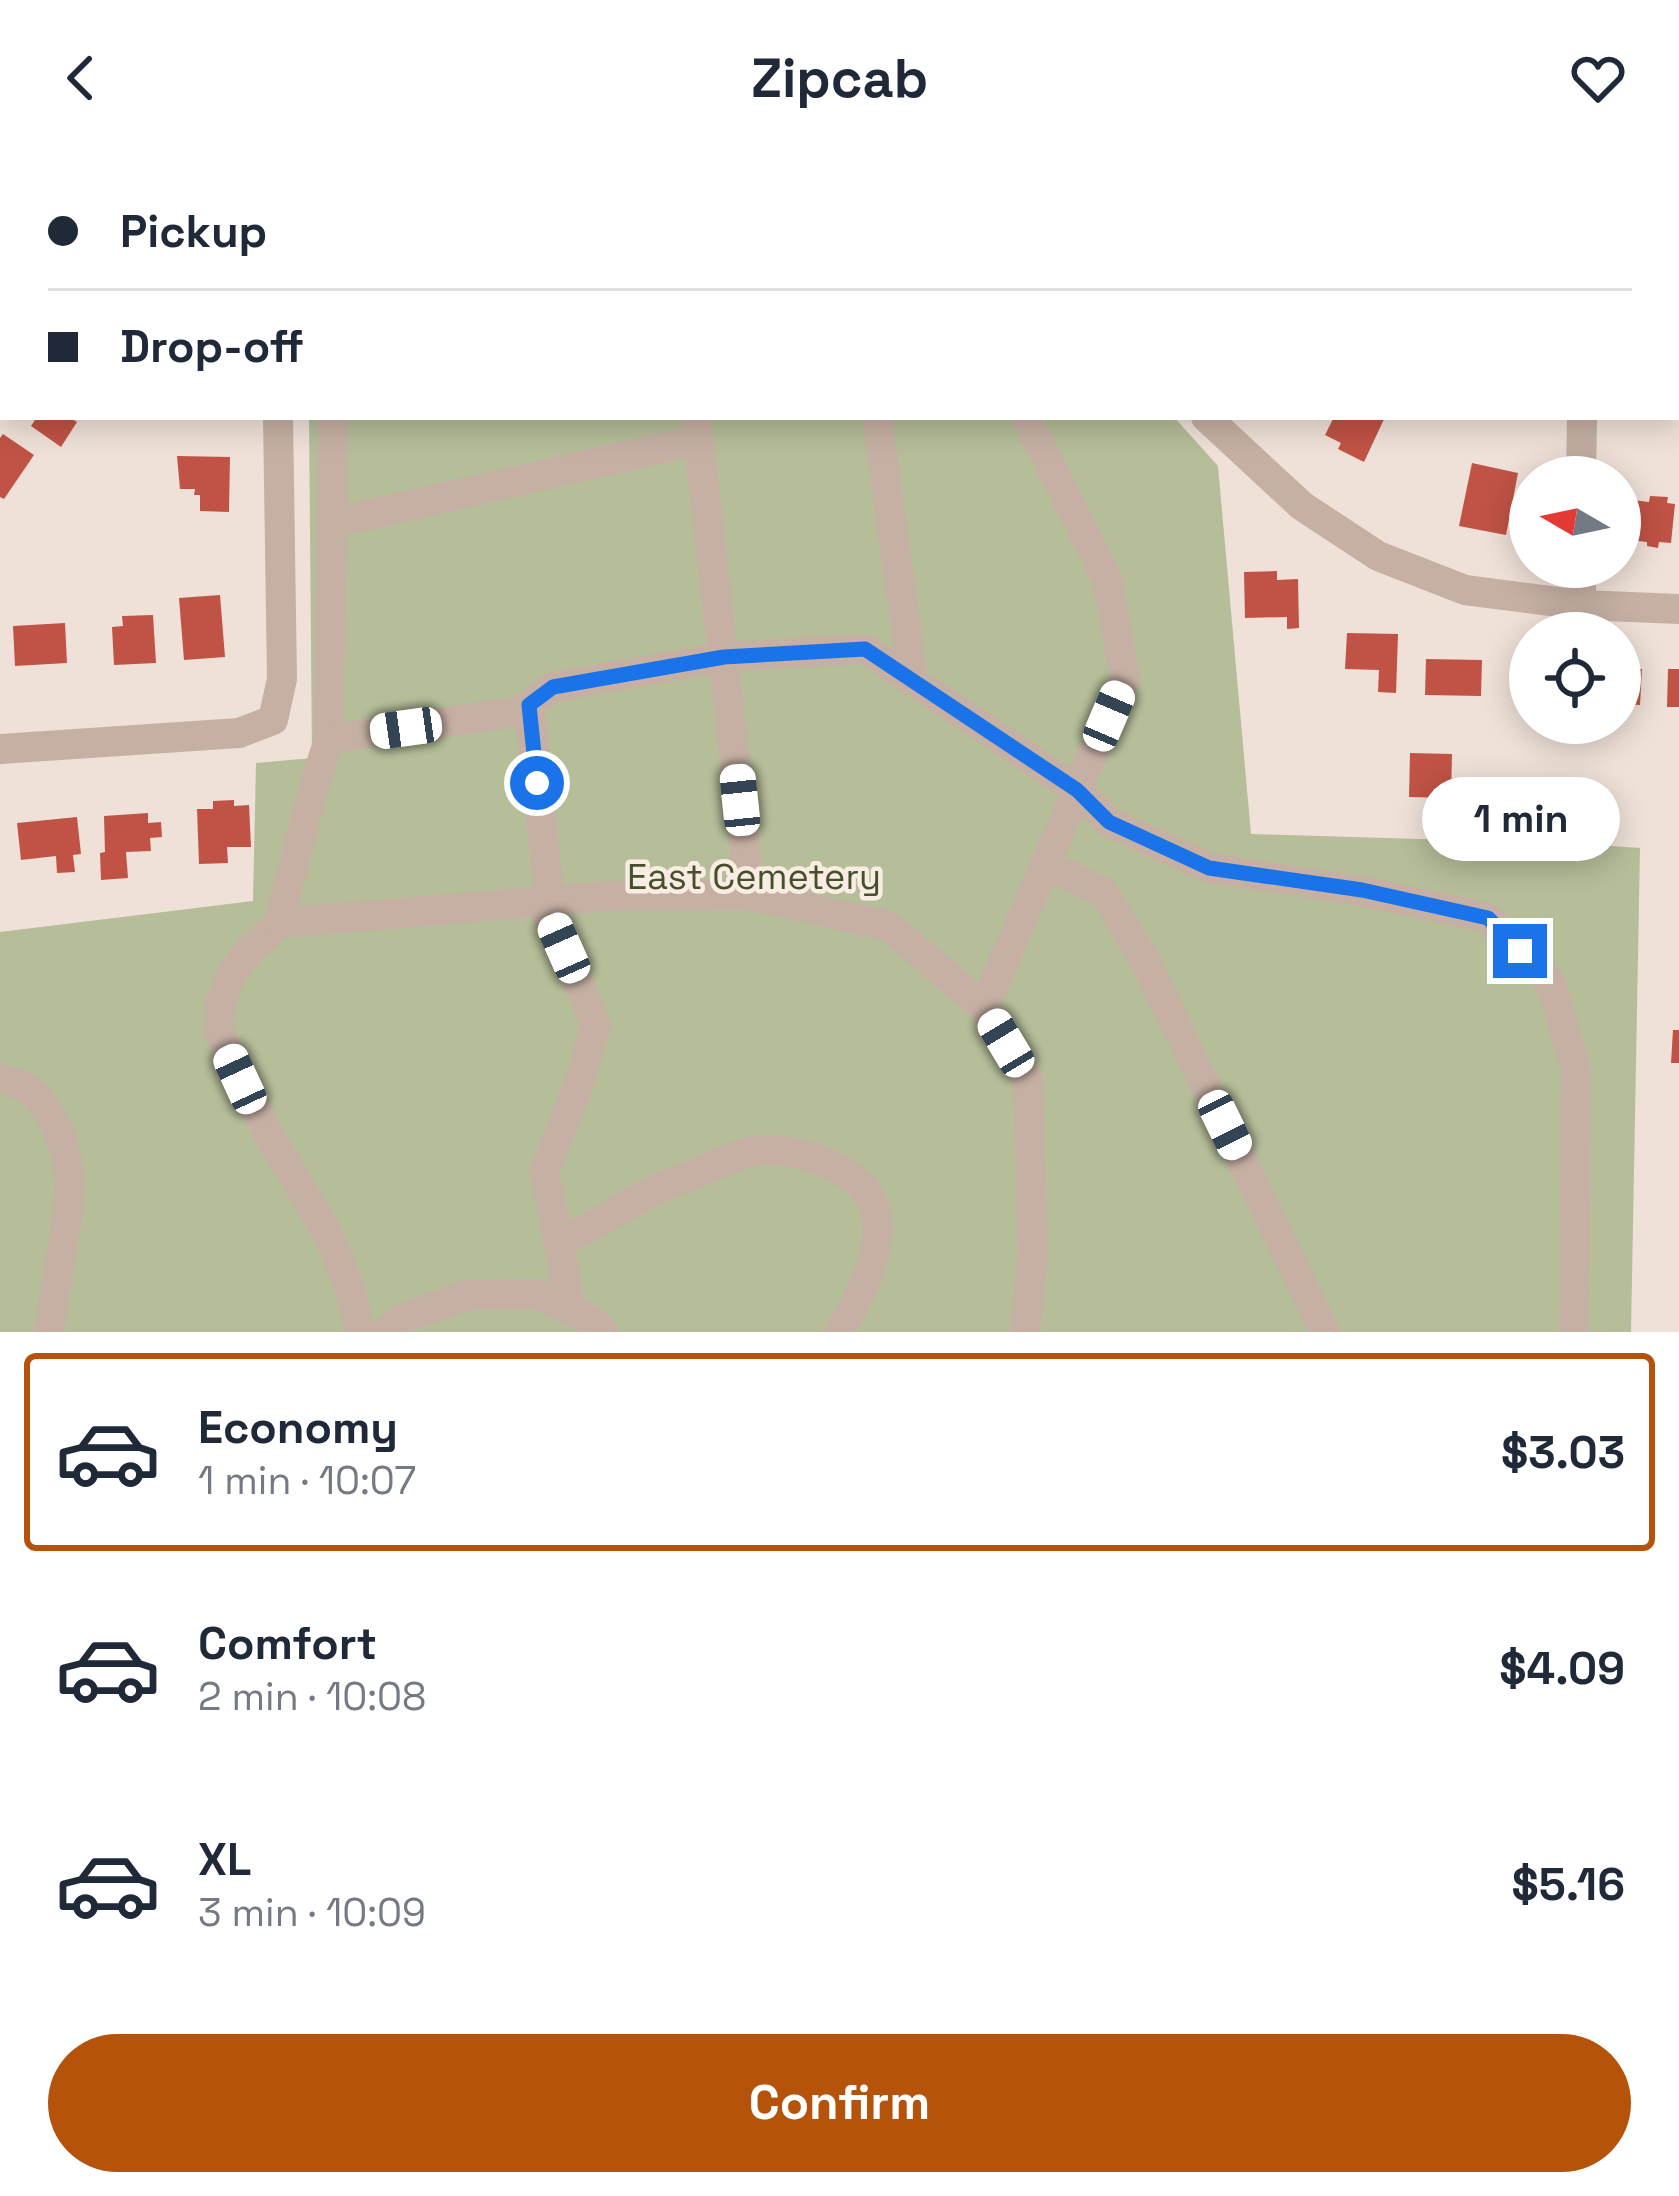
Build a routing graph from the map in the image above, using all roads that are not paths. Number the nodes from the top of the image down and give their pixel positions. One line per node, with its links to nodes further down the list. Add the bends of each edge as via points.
1 (278, 420): 17 (street, via 282,679 273,720 239,733)
2 (333, 420): 9 (street)
3 (878, 420): 14 (street)
4 (1028, 420): 18 (street, via 1107,579 1125,679)
5 (1208, 420): 11 (street, via 1302,506 1378,556 1466,590)
6 (1582, 420): 8 (street)
7 (697, 429): 9 (street); 13 (street)
8 (1582, 456)
9 (332, 524): 16 (street)
10 (1581, 588): 11 (street)
11 (1581, 605): 12 (street)
12 (1679, 609)
13 (724, 657): 14 (street, via 865,649); 15 (street, via 553,687); 20 (street)
14 (913, 681): 18 (street)
15 (529, 705): 16 (street); 21 (street)
16 (329, 739): 22 (street)
17 (0, 749)
18 (1077, 790): 19 (street); 34 (street, via 1109,822 1209,868 1488,918 1551,983 1576,1071)
19 (1045, 864): 23 (street); 33 (street, via 1104,892)
20 (750, 895): 21 (street); 23 (street, via 888,926)
21 (545, 901): 22 (street); 25 (street, via 596,1027 544,1173)
22 (279, 923): 29 (street, via 233,971 219,1032 328,1234)
23 (984, 1007): 32 (street, via 1028,1079 1033,1252)
24 (0, 1079): 28 (street, via 38,1095 67,1153 69,1220)
25 (559, 1242): 26 (street); 31 (street, via 655,1190 753,1151 810,1156 847,1173 869,1195 877,1226 874,1260)
26 (570, 1310): 27 (street); 30 (street, via 538,1294 467,1295)
27 (607, 1331)
28 (50, 1332)
29 (359, 1332)
30 (386, 1332)
31 (839, 1332)
32 (1024, 1332)
33 (1325, 1332)
34 (1574, 1332)

